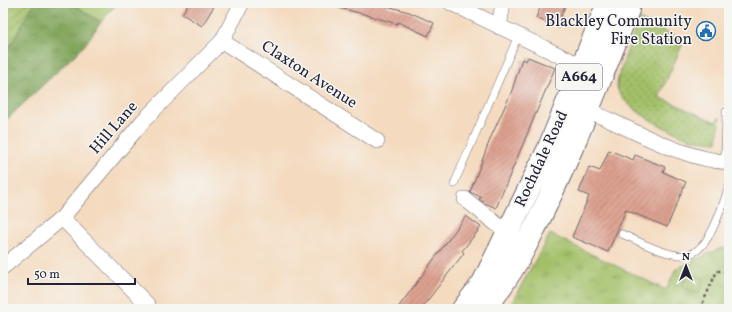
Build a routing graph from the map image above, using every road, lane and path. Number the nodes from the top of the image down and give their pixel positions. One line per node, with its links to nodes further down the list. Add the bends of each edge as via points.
1 (242, 3): 8 (street, Hill Lane)
2 (450, 3): 6 (street)
3 (503, 3): 6 (street)
4 (608, 3): 9 (main road, Rochdale Road / A664)
5 (628, 3): 9 (main road, Rochdale Road, via 628,10)
6 (499, 27): 7 (street)
7 (518, 36): 9 (street); 15 (lane)
8 (222, 40): 13 (street, Claxton Avenue); 18 (street, Hill Lane, via 143,121)
9 (592, 71): 10 (main road, Rochdale Road / A664); 11 (main road, Rochdale Road)
10 (568, 103): 11 (street); 19 (main road, Rochdale Road / A664)
11 (588, 110): 14 (street, via 672,147 715,161); 21 (main road, Rochdale Road)
12 (726, 112): 14 (lane)
13 (377, 141)
14 (727, 162)
15 (454, 184)
16 (729, 186): 20 (lane, via 708,240 700,250 687,255 670,253)
17 (465, 199): 19 (street)
18 (62, 218): 22 (street, Hill Lane); 24 (street)
19 (507, 233): 21 (street); 25 (main road, Rochdale Road / A664, via 483,283)
20 (622, 234)
21 (526, 246): 26 (main road, Rochdale Road)
22 (3, 267)
23 (729, 268): 27 (path, via 717,271)
24 (148, 305)
25 (464, 309)
26 (486, 309)
27 (700, 309)

